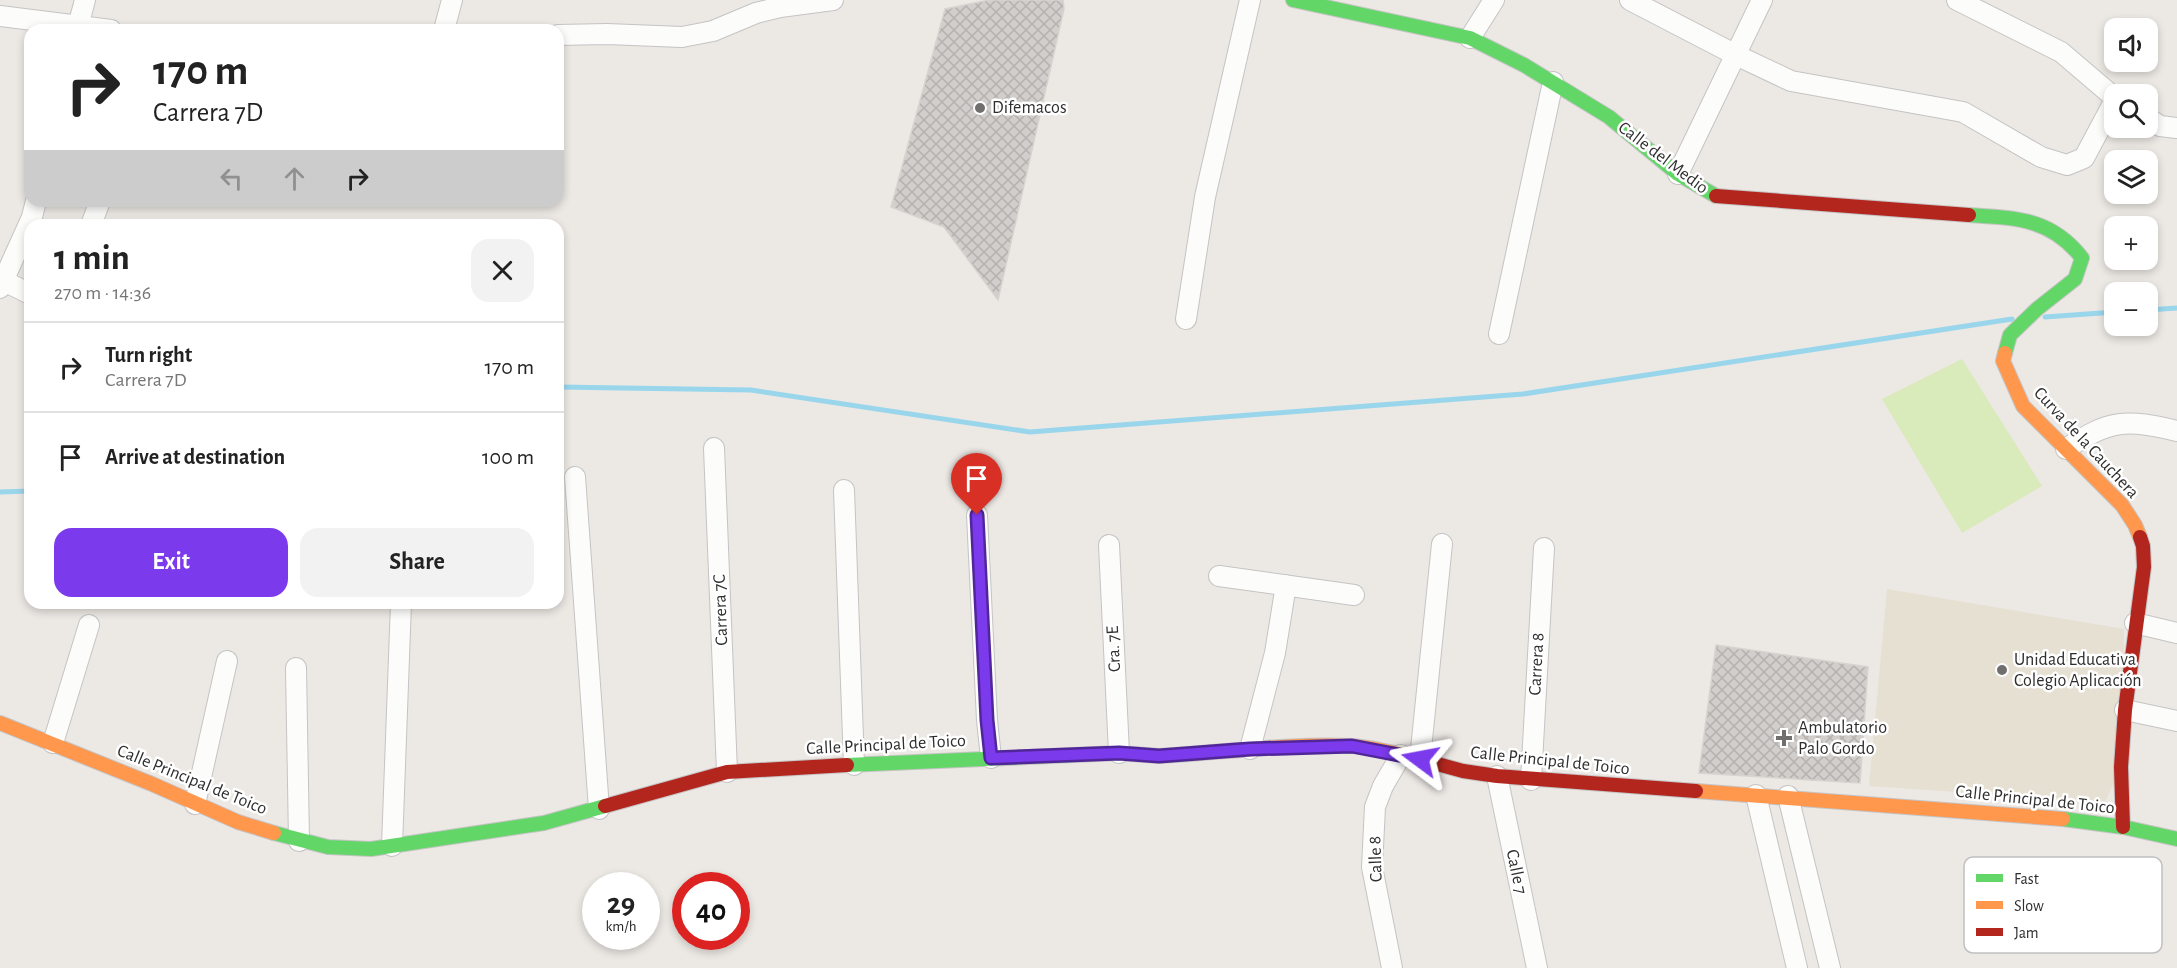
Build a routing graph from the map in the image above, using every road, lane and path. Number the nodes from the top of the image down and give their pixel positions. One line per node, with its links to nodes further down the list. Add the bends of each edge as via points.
1 (85, 0): 12 (street)
2 (452, 0): 13 (street)
3 (833, 0): 14 (street, via 780,7 713,31 682,37)
4 (1250, 0): 27 (street, via 1205,198)
5 (1293, 0): 15 (street, Calle del Medio)
6 (1494, 0): 15 (street)
7 (1630, 0): 16 (street)
8 (1762, 0): 16 (street)
9 (1957, 0): 18 (street, via 2061,52)
10 (0, 16): 11 (street)
11 (48, 24)
12 (79, 24)
13 (446, 24)
14 (564, 35)
15 (1470, 38): 17 (street, Calle del Medio)
16 (1736, 55): 19 (street, via 1791,81 1963,112 2041,157 2067,165 2084,158); 22 (street)
17 (1553, 82): 22 (street, Calle del Medio, via 1609,117); 28 (street)
18 (2104, 89)
19 (2104, 120)
20 (2158, 125): 21 (street)
21 (2177, 128)
22 (1678, 174): 26 (street, Calle del Medio, via 1713,196 2003,217 2055,230 2082,258 2075,279)
23 (24, 234): 24 (street)
24 (1, 283): 25 (street)
25 (24, 292)
26 (2037, 309): 31 (street, Curva de la Cauchera, via 2010,335 2003,361 2023,406)
27 (1186, 319)
28 (1499, 334)
29 (2177, 431): 31 (street, via 2137,422 2113,424 2087,434)
30 (714, 448): 56 (street, Carrera 7C)
31 (2066, 449): 42 (street, Curva de la Cauchera, via 2122,506 2135,525 2143,546 2144,567)
32 (575, 477): 62 (street)
33 (844, 490): 55 (street)
34 (977, 515): 54 (street)
35 (1442, 544): 53 (street, Calle 8)
36 (1109, 545): 52 (street, Cra. 7E)
37 (1544, 548): 58 (street, Carrera 8)
38 (1219, 576): 39 (street)
39 (1286, 585): 40 (street); 51 (street, via 1275,653)
40 (1354, 595)
41 (401, 609): 66 (street)
42 (2135, 624): 44 (street); 47 (street, Curva de la Cauchera)
43 (89, 625): 50 (street)
44 (2177, 633)
45 (226, 661): 61 (street)
46 (296, 668): 65 (street)
47 (2124, 710): 48 (street); 63 (street, Curva de la Cauchera)
48 (2177, 721)
49 (0, 723): 50 (street, Calle Principal de Toico)
50 (53, 743): 61 (street, Calle Principal de Toico)
51 (1250, 749): 52 (street, Calle Principal de Toico, via 1159,756); 53 (street, Calle Principal de Toico, via 1352,746)
52 (1119, 753): 54 (street, Calle Principal de Toico)
53 (1411, 757): 57 (street, Calle Principal de Toico); 67 (street, Calle 8, via 1383,786 1375,807 1372,867)
54 (991, 758): 55 (street, Calle Principal de Toico)
55 (854, 765): 56 (street, Calle Principal de Toico)
56 (727, 772): 62 (street, Calle Principal de Toico)
57 (1497, 776): 58 (street, Calle Principal de Toico); 68 (street, Calle 7)
58 (1531, 780): 59 (street, Calle Principal de Toico)
59 (1756, 795): 60 (street, Calle Principal de Toico); 69 (street)
60 (1788, 796): 63 (street, Calle Principal de Toico, via 2038,816); 70 (street)
61 (195, 804): 65 (street, Calle Principal de Toico)
62 (599, 809): 66 (street, Calle Principal de Toico, via 544,823)
63 (2123, 827): 64 (street, Calle Principal de Toico)
64 (2177, 839)
65 (299, 841): 66 (street, Calle Principal de Toico, via 360,849)
66 (392, 846)
67 (1392, 968)
68 (1538, 968)
69 (1797, 968)
70 (1830, 968)

